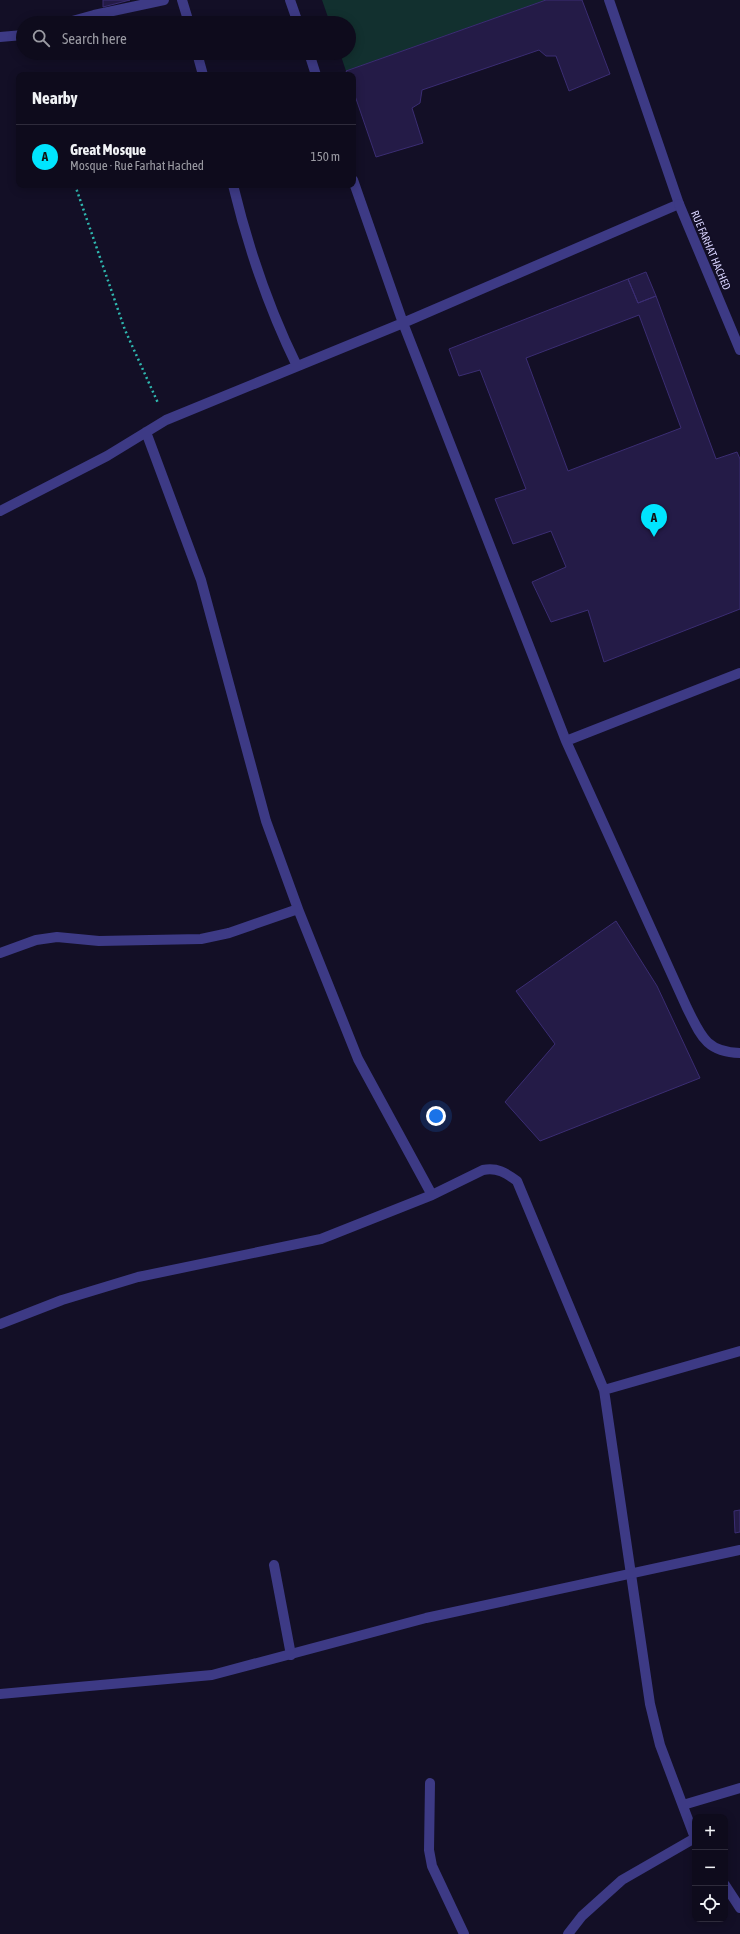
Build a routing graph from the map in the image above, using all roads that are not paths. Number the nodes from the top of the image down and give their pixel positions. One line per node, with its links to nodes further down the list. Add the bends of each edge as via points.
1 (164, 0): 5 (street)
2 (182, 0): 6 (street)
3 (290, 0): 7 (street)
4 (609, 0): 16 (street, RUE FARHAT HACHED)
5 (90, 16)
6 (186, 16)
7 (296, 16)
8 (16, 36): 9 (street)
9 (0, 37)
10 (199, 60): 12 (street)
11 (311, 60): 13 (street)
12 (202, 72)
13 (315, 72)
14 (234, 188): 19 (street, via 278,327)
15 (356, 188): 17 (street)
16 (679, 204): 17 (street); 18 (street, RUE FARHAT HACHED)
17 (403, 323): 19 (street); 23 (street)
18 (740, 350)
19 (297, 366): 20 (street, via 166,420)
20 (146, 432): 21 (street, via 107,456); 24 (street, via 201,580 266,821)
21 (0, 511)
22 (740, 673): 23 (street)
23 (566, 741): 26 (street, via 702,1038 722,1052)
24 (298, 909): 25 (street, via 229,933 201,939 99,941 57,937 36,940); 27 (street, via 358,1059)
25 (0, 953)
26 (740, 1053)
27 (432, 1195): 28 (street, via 320,1239 138,1277 62,1300); 30 (street, via 490,1168 500,1170 517,1181)
28 (0, 1324)
29 (740, 1351): 30 (street)
30 (604, 1390): 33 (street)
31 (740, 1550): 33 (street)
32 (274, 1565): 34 (street)
33 (630, 1573): 34 (street, via 426,1618); 38 (street, via 650,1704 660,1745)
34 (292, 1655): 35 (street, via 212,1675)
35 (0, 1694)
36 (430, 1783): 43 (street, via 432,1866)
37 (740, 1788): 38 (street)
38 (683, 1805): 39 (street)
39 (692, 1830)
40 (692, 1840): 44 (street, via 622,1880 582,1916)
41 (726, 1886): 42 (street)
42 (740, 1908)
43 (464, 1934)
44 (568, 1934)

